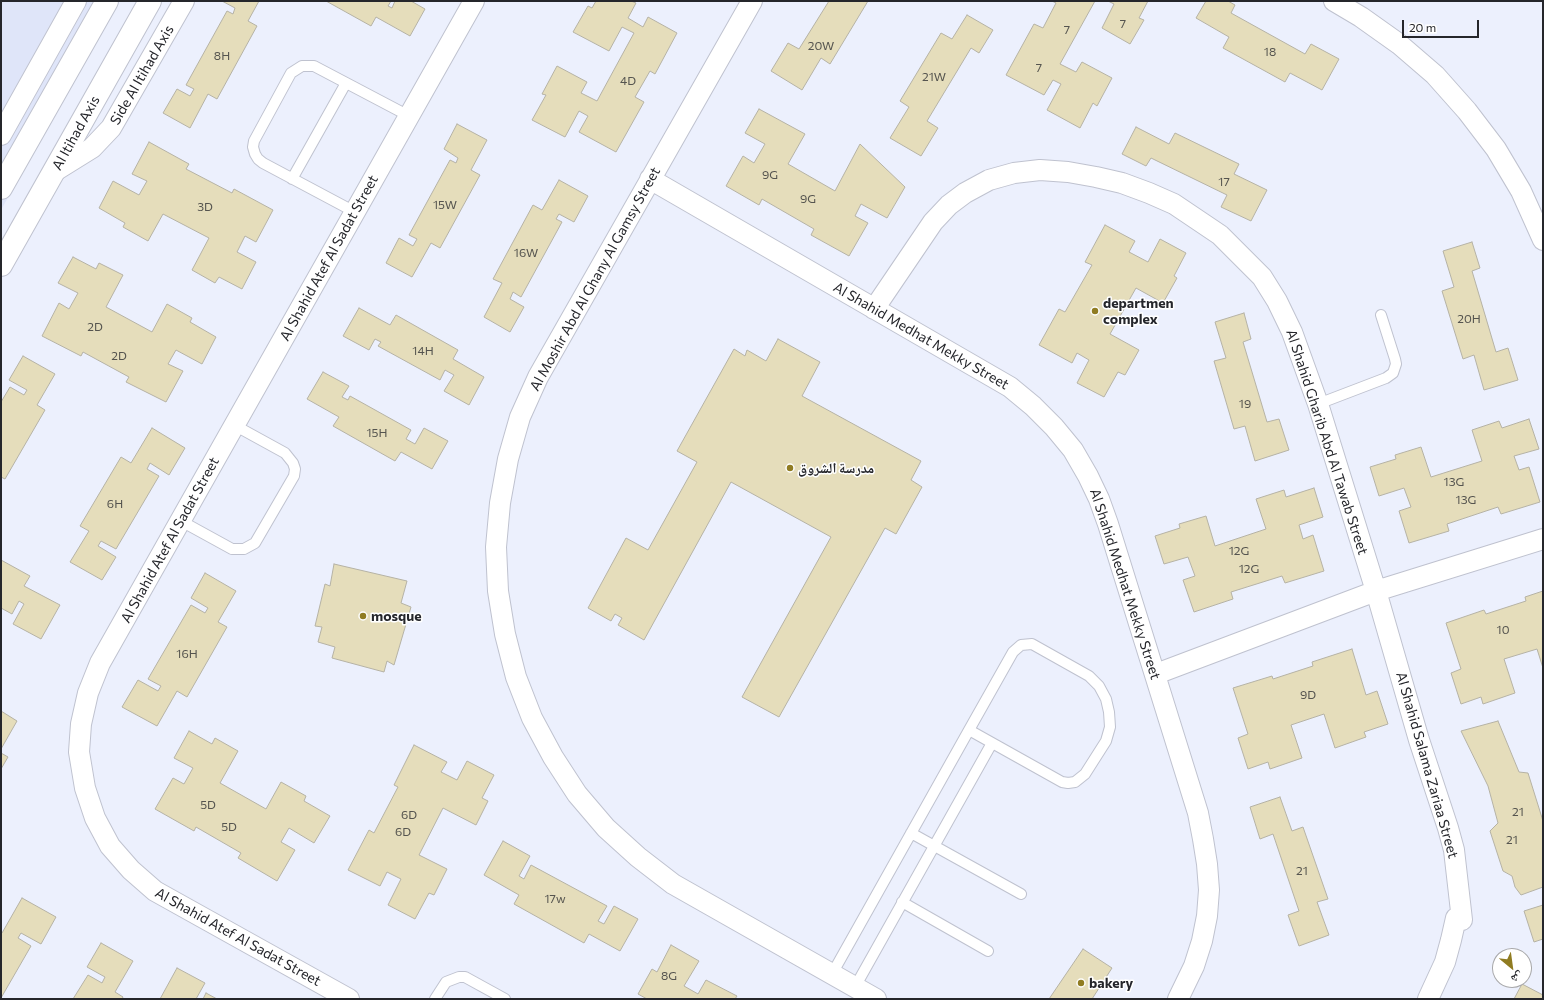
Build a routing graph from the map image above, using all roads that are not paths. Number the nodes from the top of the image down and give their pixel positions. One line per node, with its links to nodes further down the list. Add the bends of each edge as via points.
1 (76, 1): 10 (street)
2 (107, 1): 14 (street)
3 (150, 1): 11 (street, Al Itihad Axis)
4 (184, 1): 11 (street, Side Al Itihad Axis, via 112,128 92,148)
5 (474, 1): 9 (street, Al Shahid Atef Al Sadat Street)
6 (752, 1): 13 (street, Al Moshir Abd Al Ghany Al Gamsy Street)
7 (1334, 1): 16 (street, via 1400,44 1468,111 1521,191)
8 (346, 83): 9 (lane); 12 (lane); 12 (lane, via 314,66 302,66 291,74 253,147 258,159)
9 (409, 116): 15 (street, Al Shahid Atef Al Sadat Street)
10 (1, 134)
11 (55, 171): 17 (street, Al Itihad Axis)
12 (292, 179): 15 (lane)
13 (650, 179): 18 (street, Al Shahid Medhat Mekky Street); 33 (street, Al Moshir Abd Al Ghany Al Gamsy Street, via 538,376 520,417 508,459 500,503 497,540 498,591 505,634 516,677 536,725 577,794 606,828 673,884)
14 (1, 188)
15 (355, 212): 21 (street, Al Shahid Atef Al Sadat Street)
16 (1543, 240)
17 (1, 265)
18 (874, 309): 20 (street, Al Shahid Gharib Abd Al Tawab Street, via 933,222 965,192 989,180 1014,173 1040,170 1096,177 1122,183 1174,204 1220,235 1242,256 1262,277 1277,301 1292,332); 25 (street, Al Shahid Medhat Mekky Street, via 1010,387 1054,427 1073,450 1099,499)
19 (1381, 315): 20 (lane, via 1396,364 1393,373)
20 (1318, 404): 24 (street, Al Shahid Gharib Abd Al Tawab Street)
21 (234, 425): 22 (street, Al Shahid Atef Al Sadat Street); 22 (lane, via 290,458 295,470 294,476 255,543 244,549 232,549)
22 (180, 521): 35 (street, Al Shahid Atef Al Sadat Street, via 100,664 88,693 81,724 79,752 85,788 95,818 110,846 131,870 155,891)
23 (1543, 539): 24 (street)
24 (1376, 591): 25 (street); 40 (street, Al Shahid Salama Zariaa Street, via 1419,740 1448,828 1457,872 1462,920 1456,918 1445,962)
25 (1156, 674): 39 (street, Al Shahid Medhat Mekky Street, via 1198,813 1208,864 1207,916 1202,941 1194,966)
26 (969, 730): 27 (lane); 27 (lane, via 1013,652 1021,645 1032,644 1089,676 1099,686 1106,699 1110,712 1110,727 1106,741 1085,774 1075,782 1062,782); 28 (lane)
27 (992, 743): 29 (lane)
28 (911, 833): 29 (lane); 33 (lane)
29 (934, 846): 30 (lane); 31 (lane)
30 (1021, 894)
31 (902, 902): 32 (lane); 34 (lane)
32 (988, 950)
33 (832, 974): 34 (street, Al Moshir Abd Al Ghany Al Gamsy Street)
34 (854, 987): 38 (street, Al Moshir Abd Al Ghany Al Gamsy Street)
35 (349, 999)
36 (435, 999): 37 (lane, via 446,982 458,977 465,977)
37 (505, 999)
38 (876, 999)
39 (1178, 999)
40 (1428, 999)

